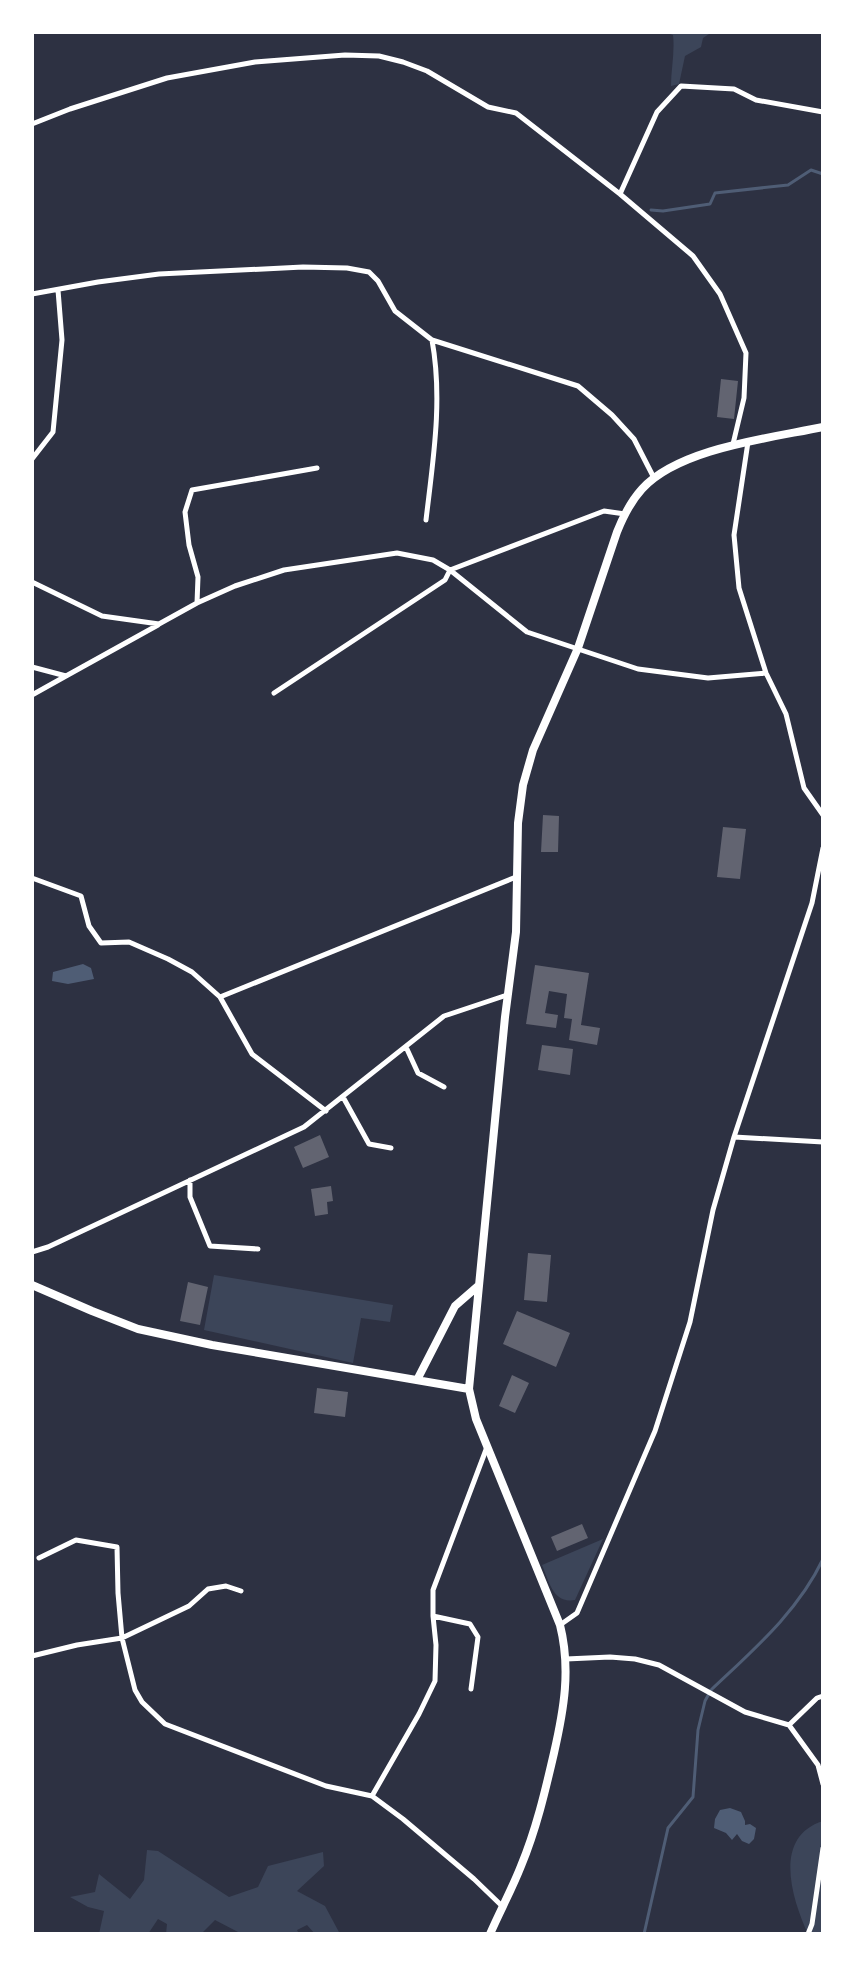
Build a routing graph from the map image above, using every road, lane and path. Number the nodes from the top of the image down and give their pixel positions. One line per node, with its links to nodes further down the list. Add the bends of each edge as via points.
1 (823, 112): 3 (street, via 756,100 734,89 681,86 657,112)
2 (32, 124): 3 (street, via 167,78 255,62 379,56 427,71 488,107 516,113)
3 (620, 194): 9 (street, via 693,256 720,294 746,353 744,398)
4 (58, 290): 5 (street); 6 (street, via 159,274 347,268 369,272 395,311); 10 (street, via 62,340 53,432)
5 (32, 294)
6 (432, 340): 12 (street, via 578,386 634,439); 14 (street, via 437,428)
7 (823, 427): 8 (main road)
8 (748, 442): 9 (main road); 21 (street, via 734,535 739,588)
9 (733, 445): 12 (main road, via 700,454)
10 (32, 459)
11 (317, 468): 17 (street, via 192,490 185,512 198,577)
12 (655, 479): 13 (main road)
13 (625, 514): 15 (street, via 604,511); 19 (main road)
14 (426, 520)
15 (450, 570): 17 (street, via 433,560 397,553 284,570); 19 (street, via 527,632); 23 (street, via 445,580)
16 (32, 582): 18 (street, via 102,616)
17 (197, 603): 18 (street)
18 (159, 624): 22 (street)
19 (578, 648): 21 (street, via 638,669 708,678); 27 (main road, via 523,785)
20 (32, 667): 22 (street)
21 (766, 673): 25 (street, via 786,714 804,788)
22 (66, 676): 24 (street)
23 (274, 693)
24 (32, 695)
25 (823, 815)
26 (823, 848): 35 (street, via 812,903)
27 (517, 877): 29 (main road); 30 (street)
28 (32, 878): 30 (street, via 81,896 89,926 101,943 129,942 168,959)
29 (507, 995): 31 (street, via 444,1016); 42 (main road)
30 (220, 997): 34 (street, via 252,1054)
31 (406, 1047): 32 (street, via 418,1073); 33 (street)
32 (444, 1087)
33 (343, 1097): 34 (street); 37 (street, via 369,1144)
34 (326, 1111): 38 (street, via 304,1127)
35 (734, 1137): 36 (street); 49 (street, via 690,1322 655,1431 577,1613)
36 (823, 1142)
37 (391, 1148)
38 (190, 1180): 39 (street, via 190,1197 210,1246); 40 (street)
39 (258, 1249)
40 (32, 1252)
41 (32, 1285): 43 (main road, via 138,1329)
42 (478, 1286): 43 (main road, via 455,1306); 44 (main road)
43 (417, 1380): 44 (main road)
44 (469, 1389): 45 (main road)
45 (487, 1446): 48 (street, via 433,1590); 49 (main road)
46 (39, 1558): 50 (street, via 76,1540 117,1547)
47 (241, 1591): 50 (street, via 226,1586 208,1589 189,1606)
48 (433, 1616): 53 (street, via 470,1624 478,1637); 57 (street, via 435,1681)
49 (560, 1625): 52 (main road)
50 (122, 1638): 51 (street); 57 (street, via 135,1690 165,1724 326,1786)
51 (32, 1656)
52 (566, 1659): 55 (street, via 610,1657 659,1665 745,1712); 59 (main road, via 565,1700 543,1799)
53 (471, 1689)
54 (823, 1696): 55 (street)
55 (789, 1725): 56 (street, via 818,1765)
56 (823, 1784)
57 (372, 1796): 59 (street)
58 (823, 1848): 61 (street)
59 (502, 1906): 60 (main road)
60 (490, 1934)
61 (808, 1934)

